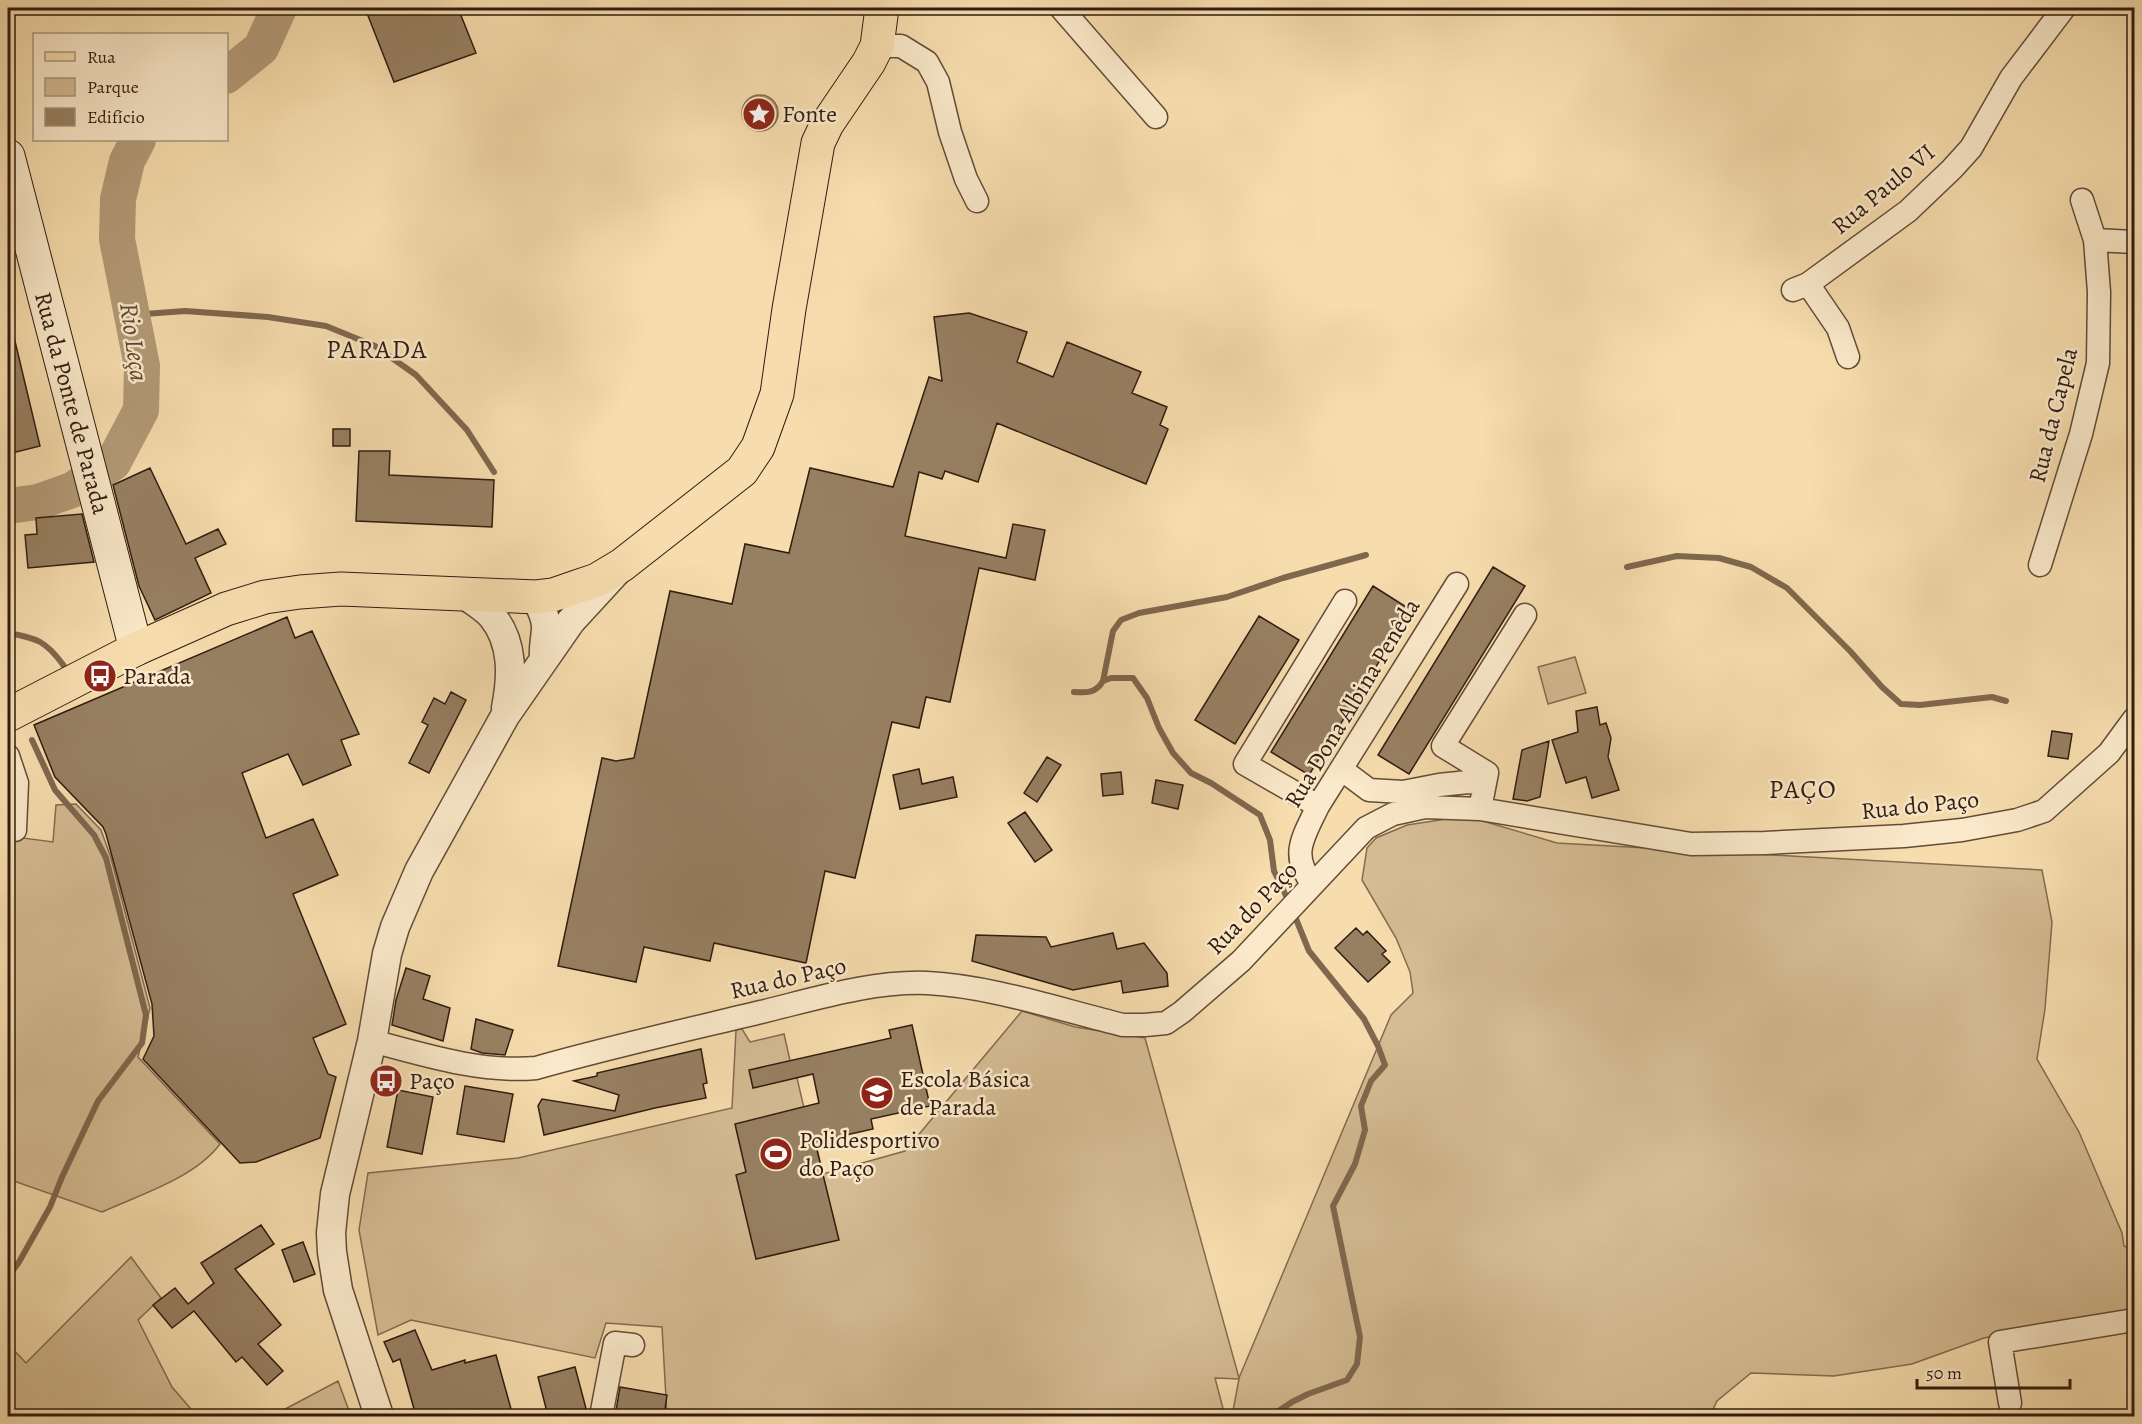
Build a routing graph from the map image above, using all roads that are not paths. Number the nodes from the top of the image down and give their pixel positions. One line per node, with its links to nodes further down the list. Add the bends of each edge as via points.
1 (882, 8): 4 (main road)
2 (1061, 8): 5 (street)
3 (2064, 8): 11 (street, Rua Paulo VI, via 2011,78 1971,148 1952,169 1908,211 1800,287 1838,328)
4 (877, 46): 8 (street, via 901,46 927,62 938,82 950,132); 12 (main road, via 818,143 777,394 758,447 742,471)
5 (1156, 117)
6 (8, 156): 19 (main road, Rua da Ponte de Parada)
7 (2082, 200): 9 (street, Rua da Capela)
8 (977, 201)
9 (2095, 240): 10 (street); 13 (street, Rua da Capela, via 2098,363 2081,434)
10 (2134, 242)
11 (1848, 357)
12 (622, 565): 16 (main road, via 576,588); 20 (street)
13 (2040, 565)
14 (1457, 584): 25 (street, Rua Dona Albina Penêda)
15 (462, 593): 16 (main road); 19 (main road, via 341,589 265,597 226,609); 22 (street, via 493,617 505,641 512,667)
16 (536, 597): 20 (street, via 545,619)
17 (1345, 601): 27 (street, via 1245,764)
18 (1525, 615): 26 (street, via 1443,746 1487,773)
19 (136, 650): 21 (main road)
20 (544, 657): 22 (street)
21 (8, 715)
22 (505, 716): 31 (street, via 405,901 387,954)
23 (2134, 719): 28 (street, Rua do Paço, via 2109,753 2044,812 1962,831 1691,844)
24 (8, 756): 29 (street, via 17,783)
25 (1341, 769): 26 (street, via 1369,790 1402,792); 27 (street, Rua Dona Albina Penêda)
26 (1485, 783): 28 (street)
27 (1318, 806): 30 (street, Rua Dona Albina Penêda, via 1300,843)
28 (1480, 809): 30 (street, Rua do Paço, via 1425,807 1392,814 1366,828)
29 (15, 830)
30 (1306, 892): 31 (street, Rua do Paço, via 1241,961 1166,1023 1123,1025 952,985 896,983 525,1069 492,1069)
31 (372, 1041): 35 (street, via 335,1194 332,1252 338,1290)
32 (2134, 1320): 34 (street, via 2000,1341)
33 (633, 1345): 36 (street, via 615,1343)
34 (2010, 1403)
35 (379, 1416)
36 (601, 1416)

